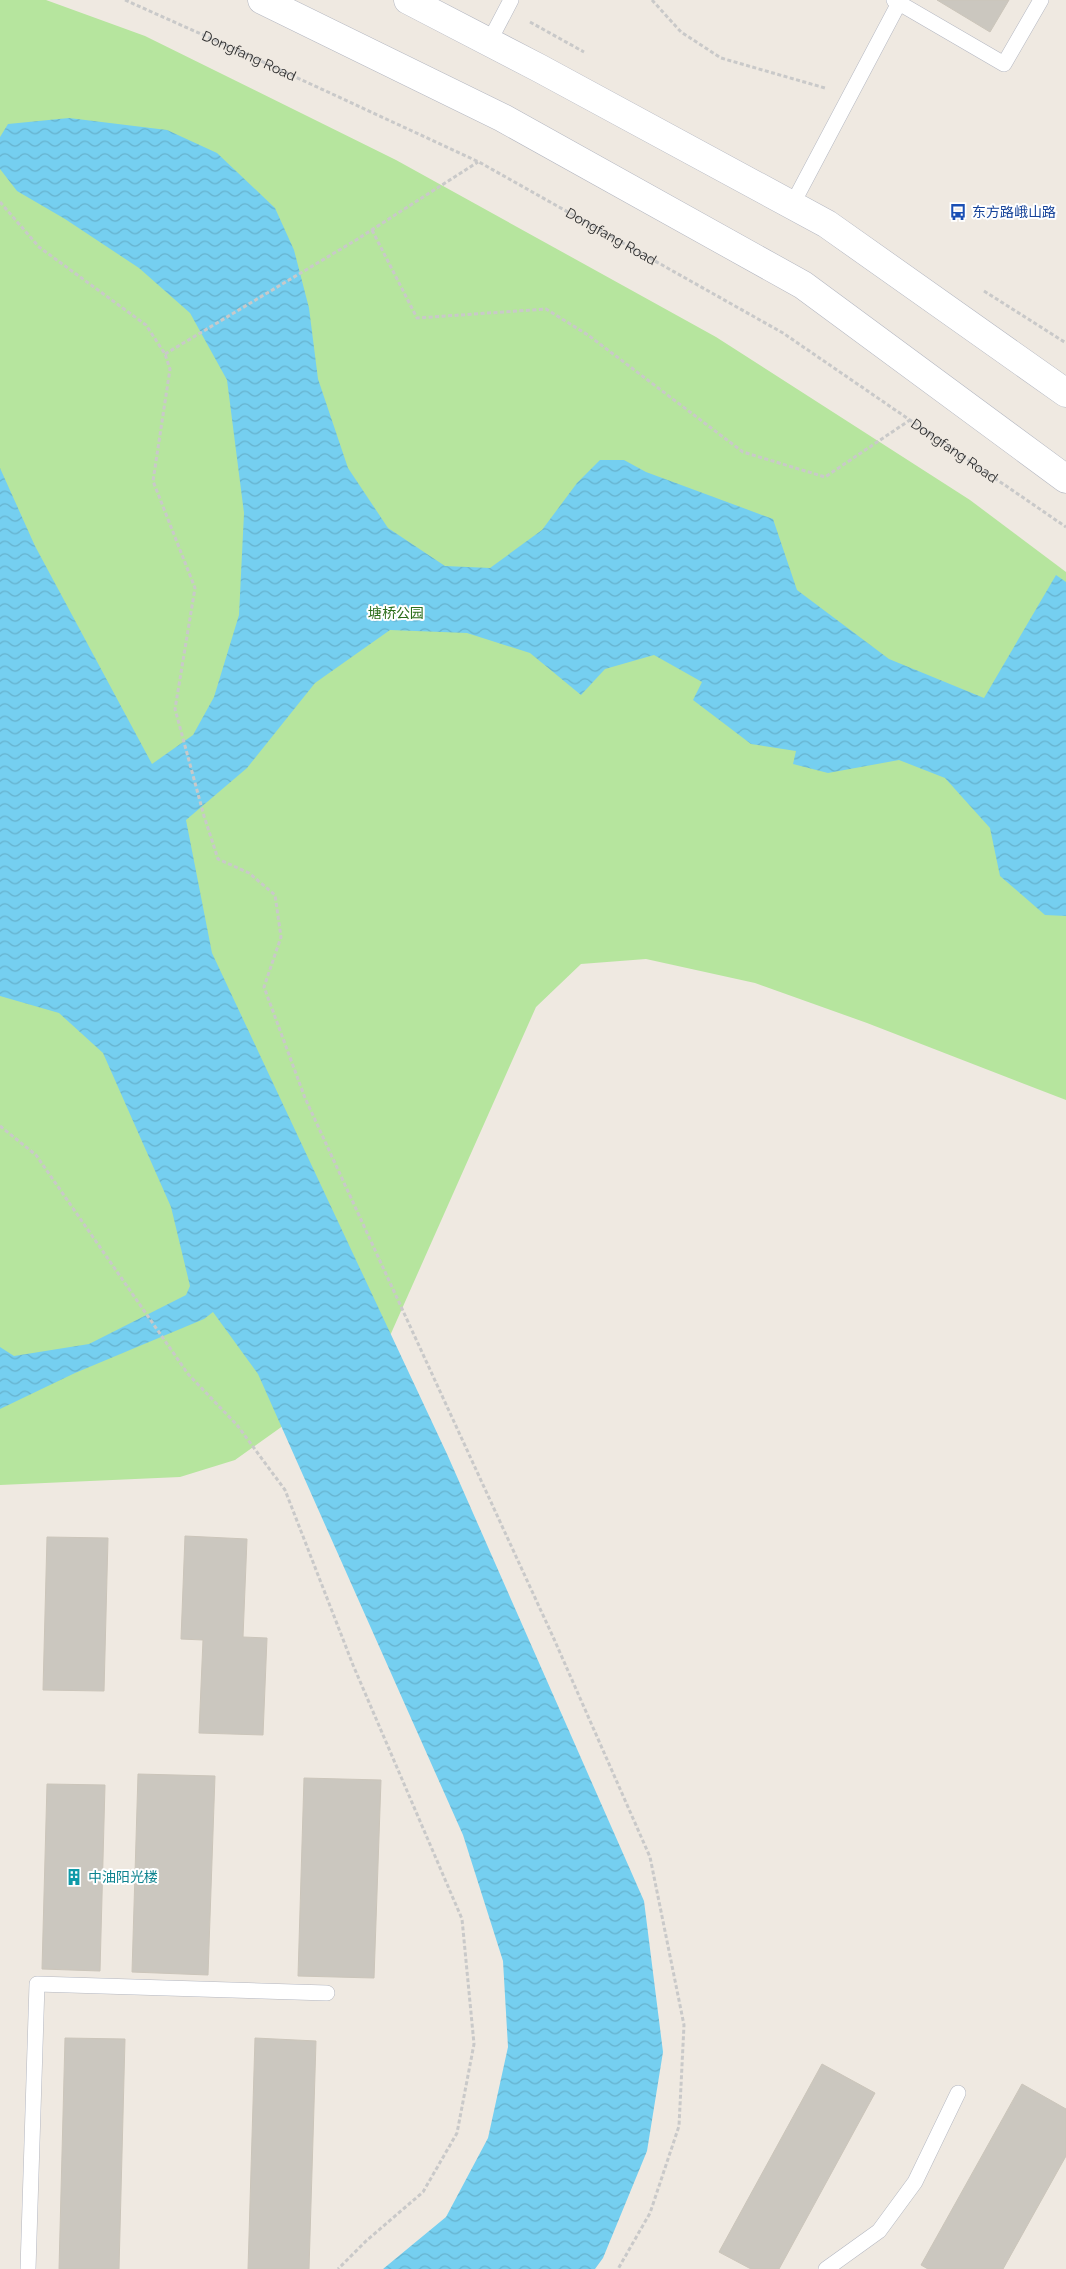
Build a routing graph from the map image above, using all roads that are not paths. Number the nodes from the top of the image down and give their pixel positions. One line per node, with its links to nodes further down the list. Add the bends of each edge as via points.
1 (262, 0): 9 (main road, via 503,118 803,286)
2 (408, 0): 6 (main road)
3 (511, 0): 6 (lane)
4 (1041, 0): 5 (lane, via 1004,64)
5 (897, 1): 7 (lane, via 852,95)
6 (489, 42): 7 (main road)
7 (792, 206): 8 (main road, via 827,224)
8 (1066, 393)
9 (1066, 479)
10 (327, 1993): 12 (lane, via 37,1984)
11 (958, 2093): 13 (lane, via 915,2182 878,2231)
12 (28, 2269)
13 (826, 2269)

